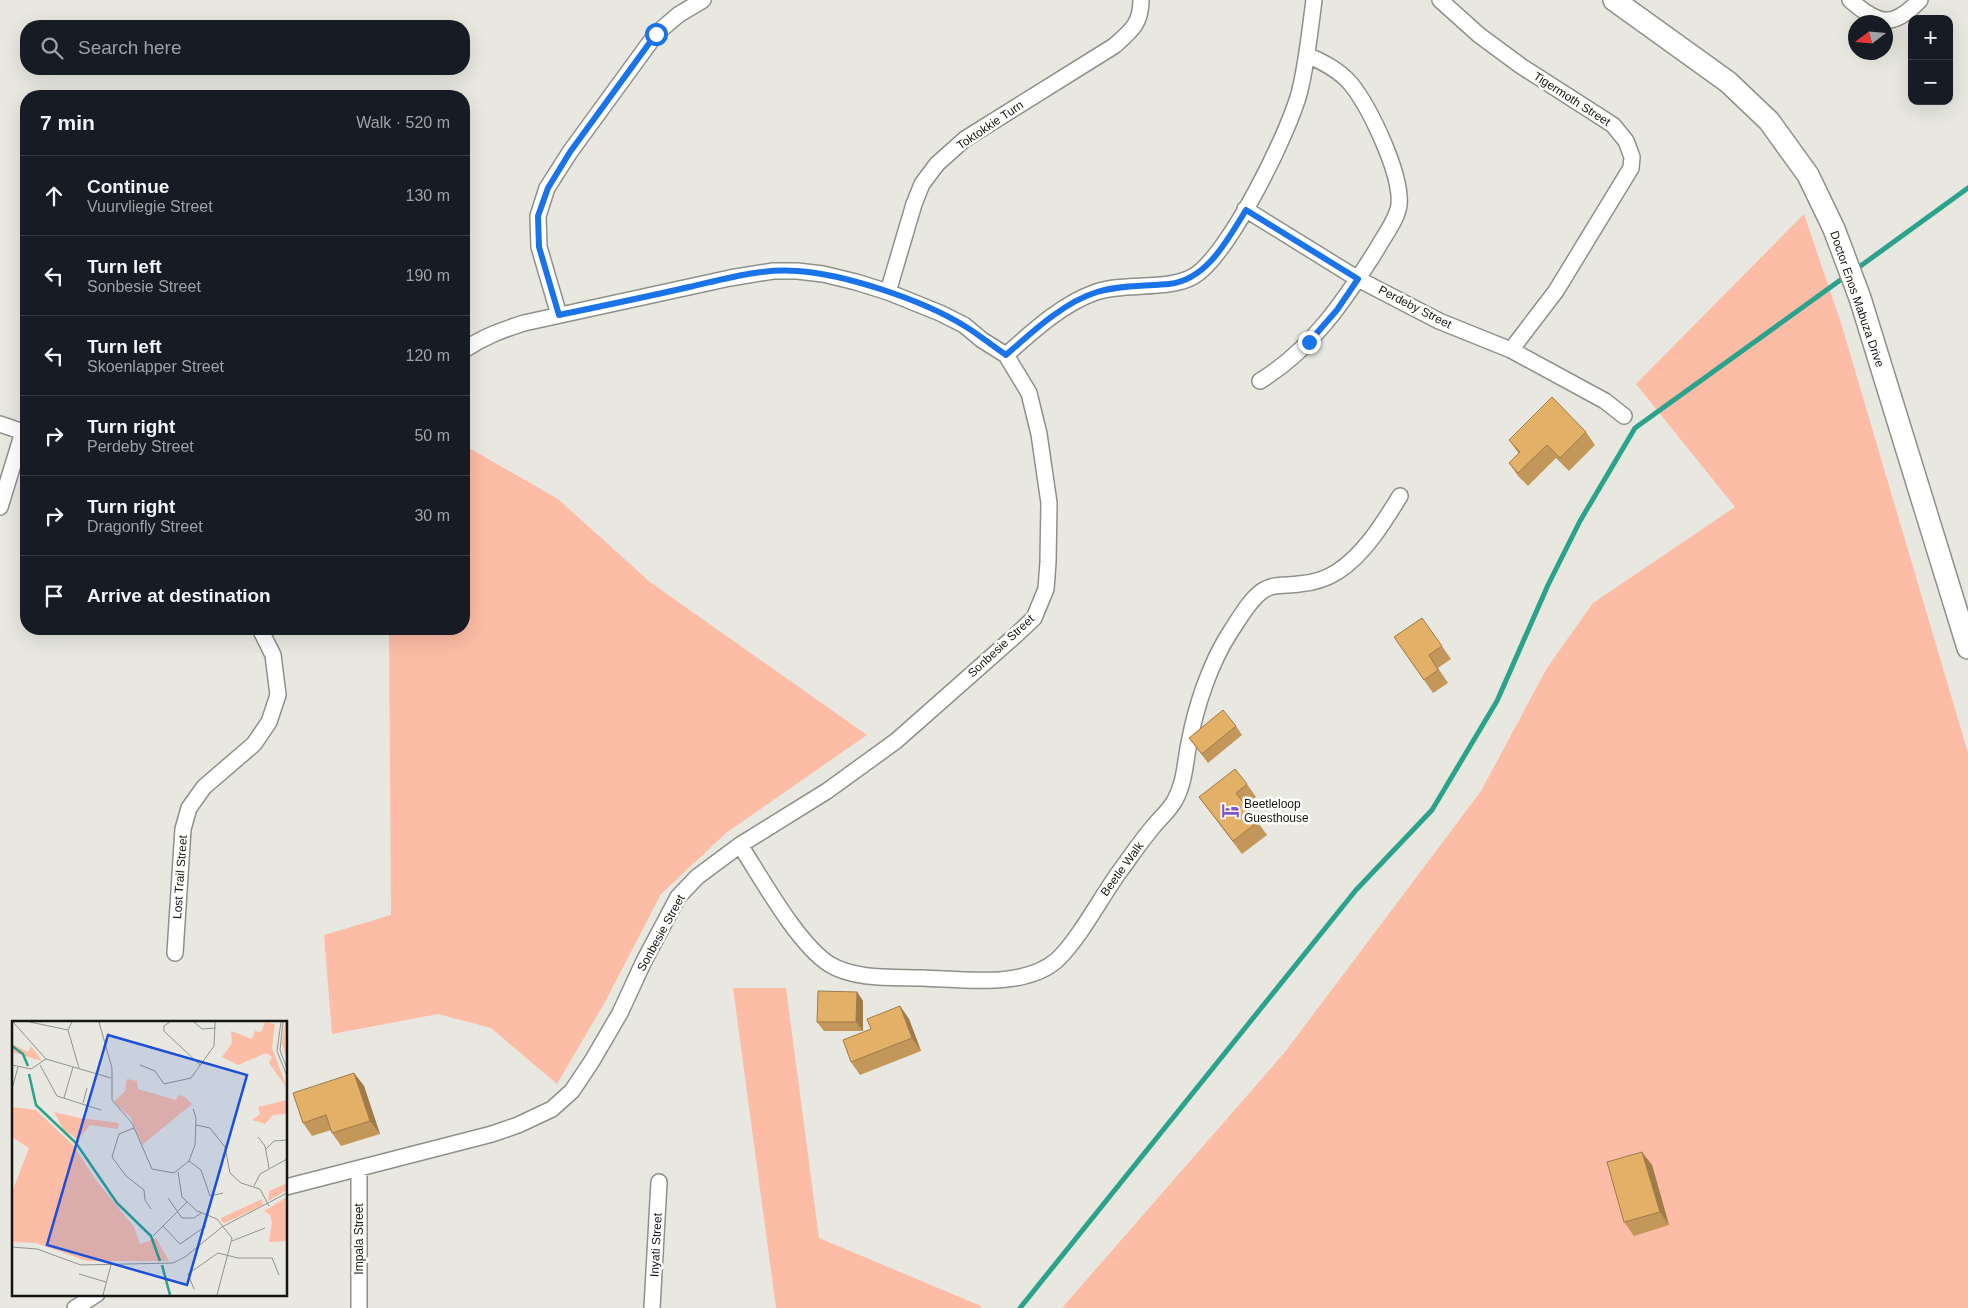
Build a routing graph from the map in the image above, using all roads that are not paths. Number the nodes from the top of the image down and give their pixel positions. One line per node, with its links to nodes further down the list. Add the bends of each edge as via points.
1 (703, 0): 12 (street, via 678,14 656,34 570,152 548,188 538,216 539,247)
2 (1141, 0): 11 (street, Toktokkie Turn, via 1140,17 1132,31 1114,46 965,139 937,164 922,184 914,204)
3 (1314, 0): 8 (street)
4 (1440, 0): 14 (street, Tigermoth Street, via 1521,66 1613,125 1626,141 1632,157 1631,168 1556,291)
5 (1614, 0): 24 (main road, Doctor Enos Mabuza Drive, via 1728,82 1769,122 1808,176 1834,229 1860,298)
6 (1850, 0): 7 (street, via 1873,18 1888,21 1903,16)
7 (1920, 0)
8 (1307, 55): 9 (street, via 1300,92 1284,136); 10 (street, via 1330,66 1350,83 1365,103 1392,164 1398,187 1399,207)
9 (1246, 210): 10 (street, Perdeby Street); 15 (street, via 1215,257 1193,276 1172,283 1097,292 1038,326)
10 (1358, 279): 14 (street, Perdeby Street, via 1439,321); 16 (street, via 1309,342 1291,360)
11 (888, 292): 12 (street, Sonbesie Street, via 823,274 773,272 730,278); 15 (street, Sonbesie Street, via 964,325)
12 (559, 315): 13 (street, Sonbesie Street, via 498,332)
13 (470, 346)
14 (1511, 350): 17 (street, Perdeby Street, via 1605,401)
15 (1006, 355): 25 (street, Sonbesie Street, via 1029,393 1039,434 1049,503 1046,589 1034,618 896,740 827,791)
16 (1260, 381)
17 (1624, 416)
18 (0, 424): 19 (street)
19 (20, 430)
20 (20, 447): 22 (street)
21 (1400, 496): 25 (street, Beetle Walk, via 1381,528 1338,572 1319,581 1280,584 1262,592 1248,608 1229,634 1204,685 1182,784 1174,802 1119,872 1069,946 1056,961 1042,969 997,981 857,974 831,965 799,935)
22 (0, 507)
23 (263, 635): 26 (street, Lost Trail Street, via 273,655 278,695 269,722 254,744 204,787 189,808 183,829)
24 (1968, 648)
25 (740, 845): 27 (street, Sonbesie Street, via 697,877 678,897 620,1014 592,1062 572,1091 552,1109 492,1134)
26 (175, 953)
27 (359, 1169): 29 (street, Sonbesie Street); 32 (street, Impala Street)
28 (659, 1182): 33 (street, Inyati Street)
29 (288, 1186)
30 (94, 1296): 31 (street)
31 (74, 1308)
32 (359, 1308)
33 (652, 1308)

